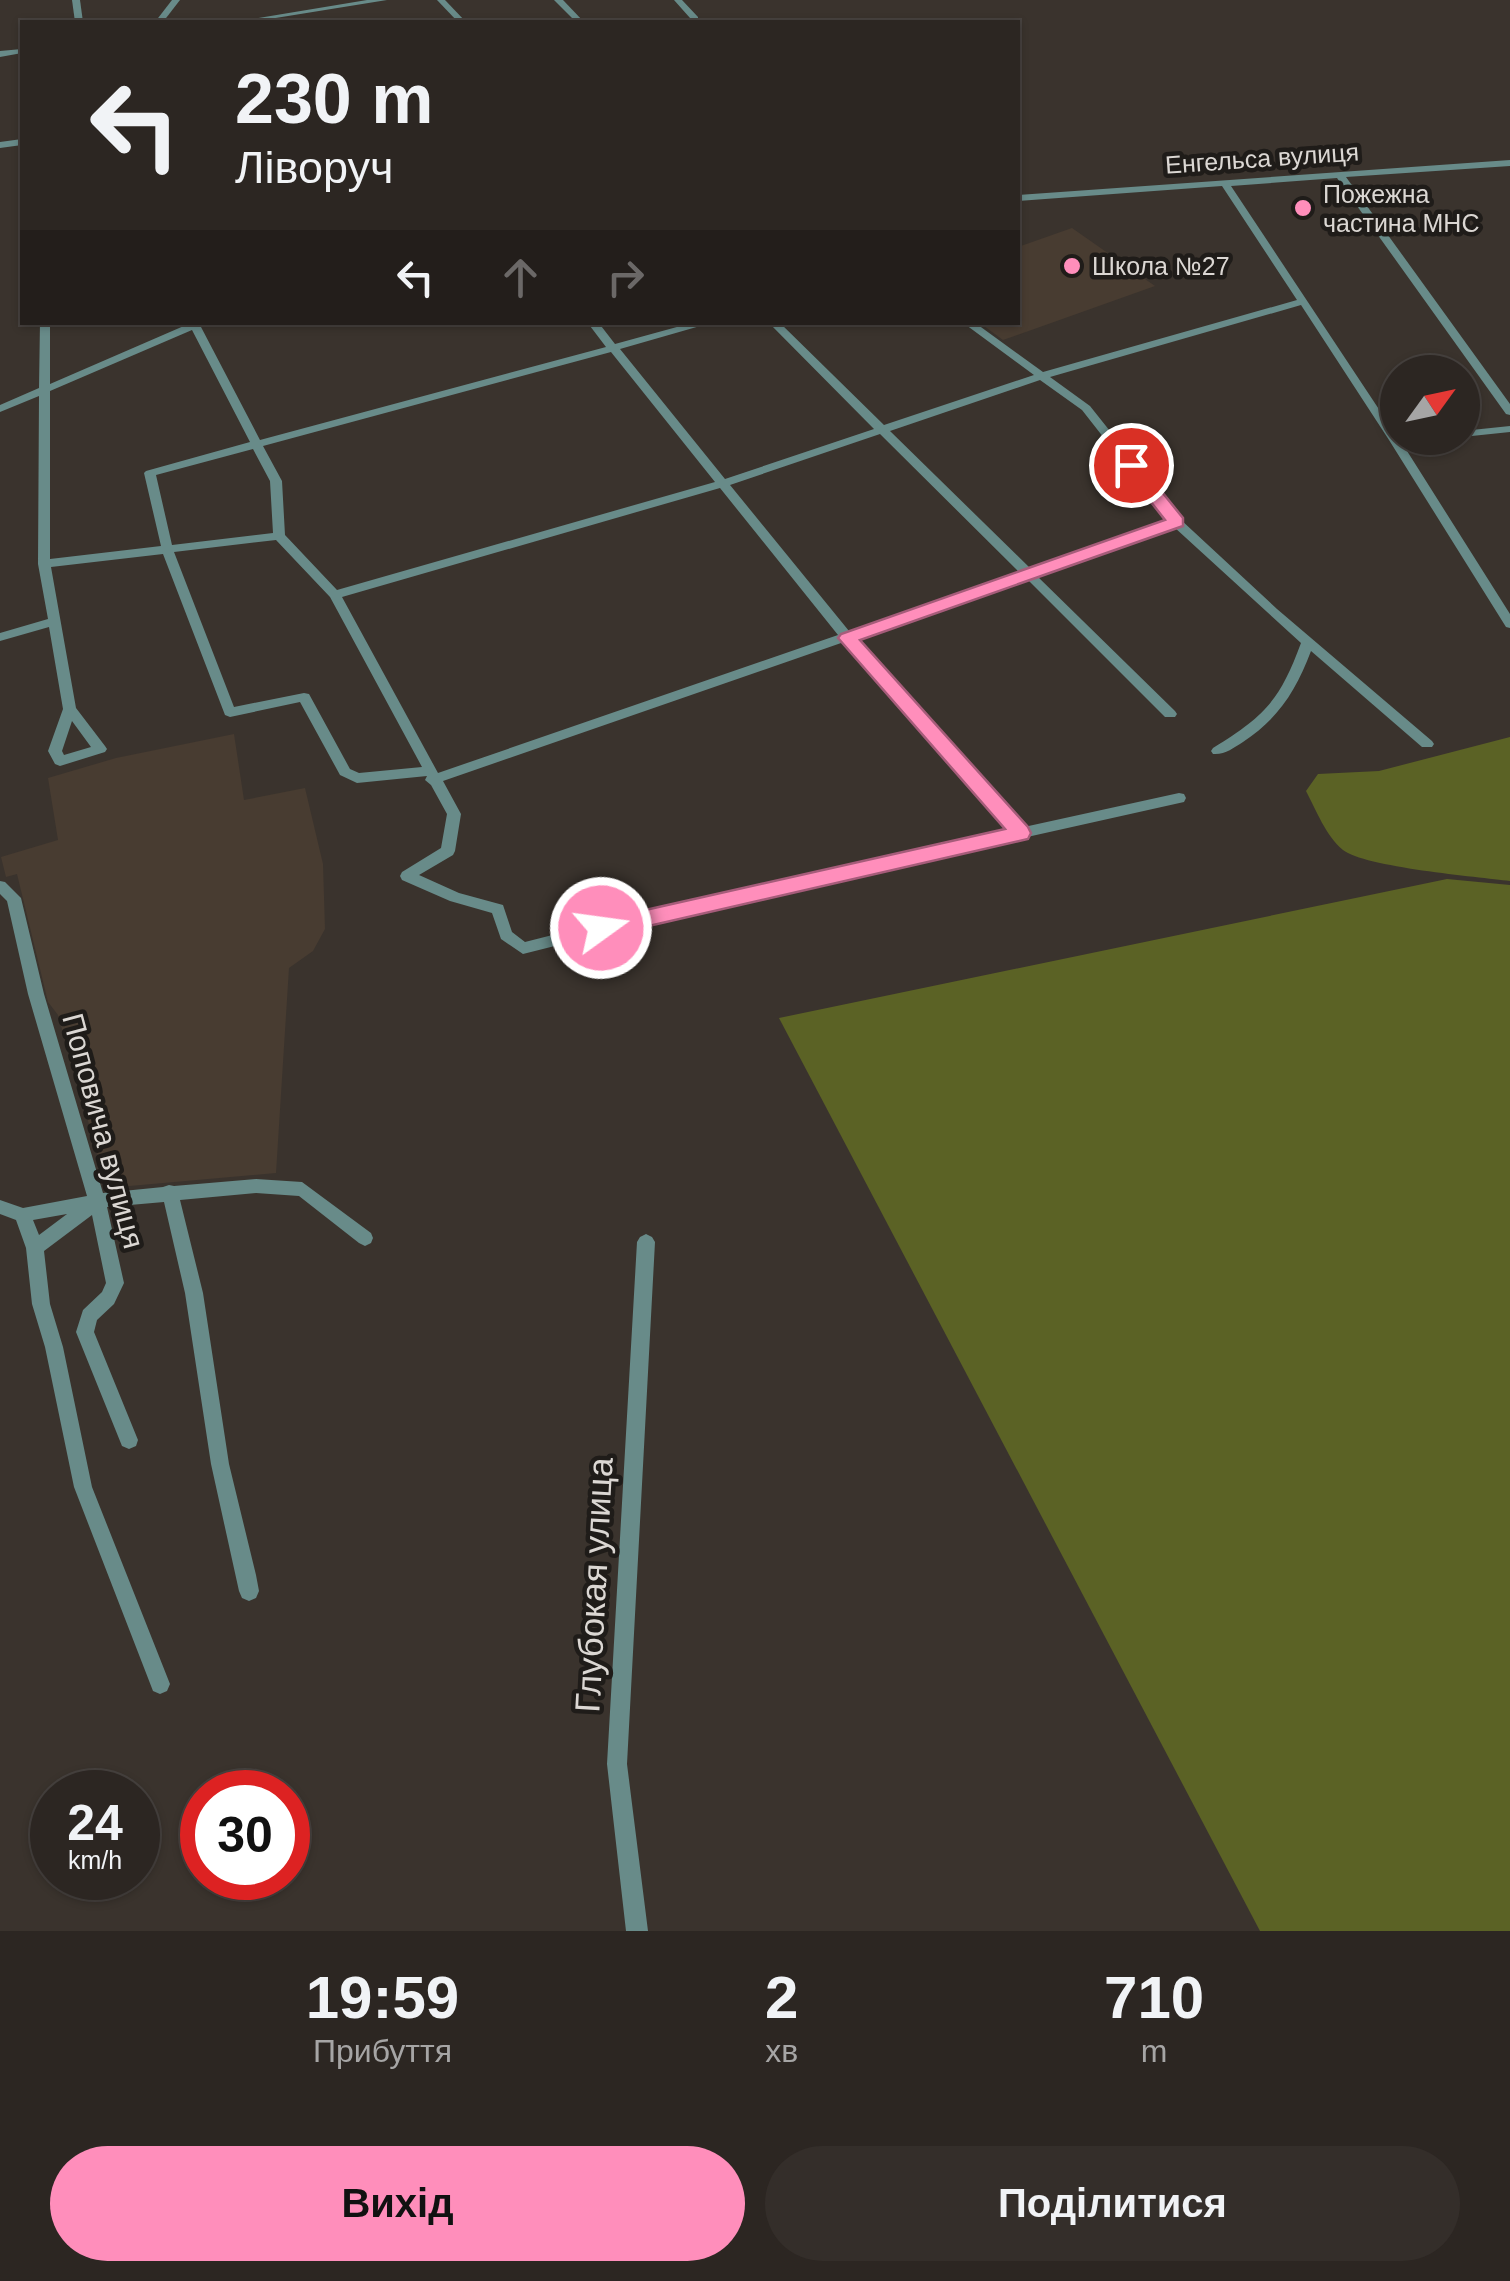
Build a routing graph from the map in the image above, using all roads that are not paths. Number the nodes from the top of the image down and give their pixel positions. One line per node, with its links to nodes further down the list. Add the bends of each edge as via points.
1 (76, 0): 9 (street)
2 (176, 0): 11 (street)
3 (383, 0): 8 (street)
4 (441, 0): 14 (street)
5 (558, 0): 15 (street)
6 (678, 0): 16 (street, via 695,18)
7 (88, 3): 9 (street)
8 (329, 8): 12 (street); 13 (street)
9 (78, 11): 10 (street)
10 (78, 20)
11 (161, 20)
12 (251, 20)
13 (338, 20)
14 (460, 20)
15 (578, 20)
16 (690, 20)
17 (1510, 164): 18 (street, Енгельса вулиця)
18 (1339, 174): 19 (street, Енгельса вулиця); 33 (street)
19 (1225, 183): 20 (street, Енгельса вулиця); 21 (street)
20 (1020, 198)
21 (1303, 301): 30 (street); 34 (street)
22 (45, 325): 31 (street)
23 (197, 325): 31 (street)
24 (199, 325): 38 (street)
25 (594, 325): 29 (street)
26 (700, 325): 29 (street)
27 (776, 325): 36 (street)
28 (971, 325): 30 (street)
29 (613, 350): 38 (street); 40 (street)
30 (1042, 376): 36 (street); 41 (street, via 1086,408)
31 (45, 390): 32 (street); 44 (street)
32 (0, 408)
33 (1510, 412)
34 (1380, 419)
35 (1510, 429): 37 (street)
36 (886, 431): 40 (street); 45 (street)
37 (1480, 432)
38 (258, 446): 42 (street, via 276,482); 43 (street, via 150,473)
39 (1403, 455): 48 (street)
40 (720, 484): 46 (street); 50 (street)
41 (1176, 522): 45 (street); 51 (street)
42 (280, 536): 43 (street); 46 (street)
43 (168, 552): 44 (street); 56 (street, via 230,712 304,697 345,772 356,778)
44 (44, 564): 47 (street)
45 (1029, 575): 50 (street); 53 (street)
46 (335, 595): 56 (street)
47 (53, 622): 49 (street); 52 (street)
48 (1510, 624)
49 (0, 637)
50 (848, 638): 56 (street); 58 (street)
51 (1308, 642): 54 (street); 55 (street, via 1282,706)
52 (70, 708)
53 (1170, 714)
54 (1428, 744)
55 (1218, 751)
56 (430, 776): 58 (street, via 454,814 448,851 408,876 498,909 506,935 524,948)
57 (1179, 798): 58 (street)
58 (1021, 833)
59 (0, 886): 61 (street, Поповича вулиця, via 14,898)
60 (169, 1192): 61 (street); 64 (street, via 302,1190); 68 (street)
61 (97, 1201): 63 (street); 66 (street); 67 (street, Поповича вулиця, via 115,1283 88,1316 84,1332)
62 (0, 1208): 63 (street)
63 (23, 1215): 66 (street)
64 (365, 1238)
65 (646, 1242): 70 (street, Глубокая улица, via 617,1764)
66 (35, 1248): 69 (street, via 41,1304 83,1487)
67 (130, 1440)
68 (249, 1591)
69 (160, 1684)
70 (637, 1931)

